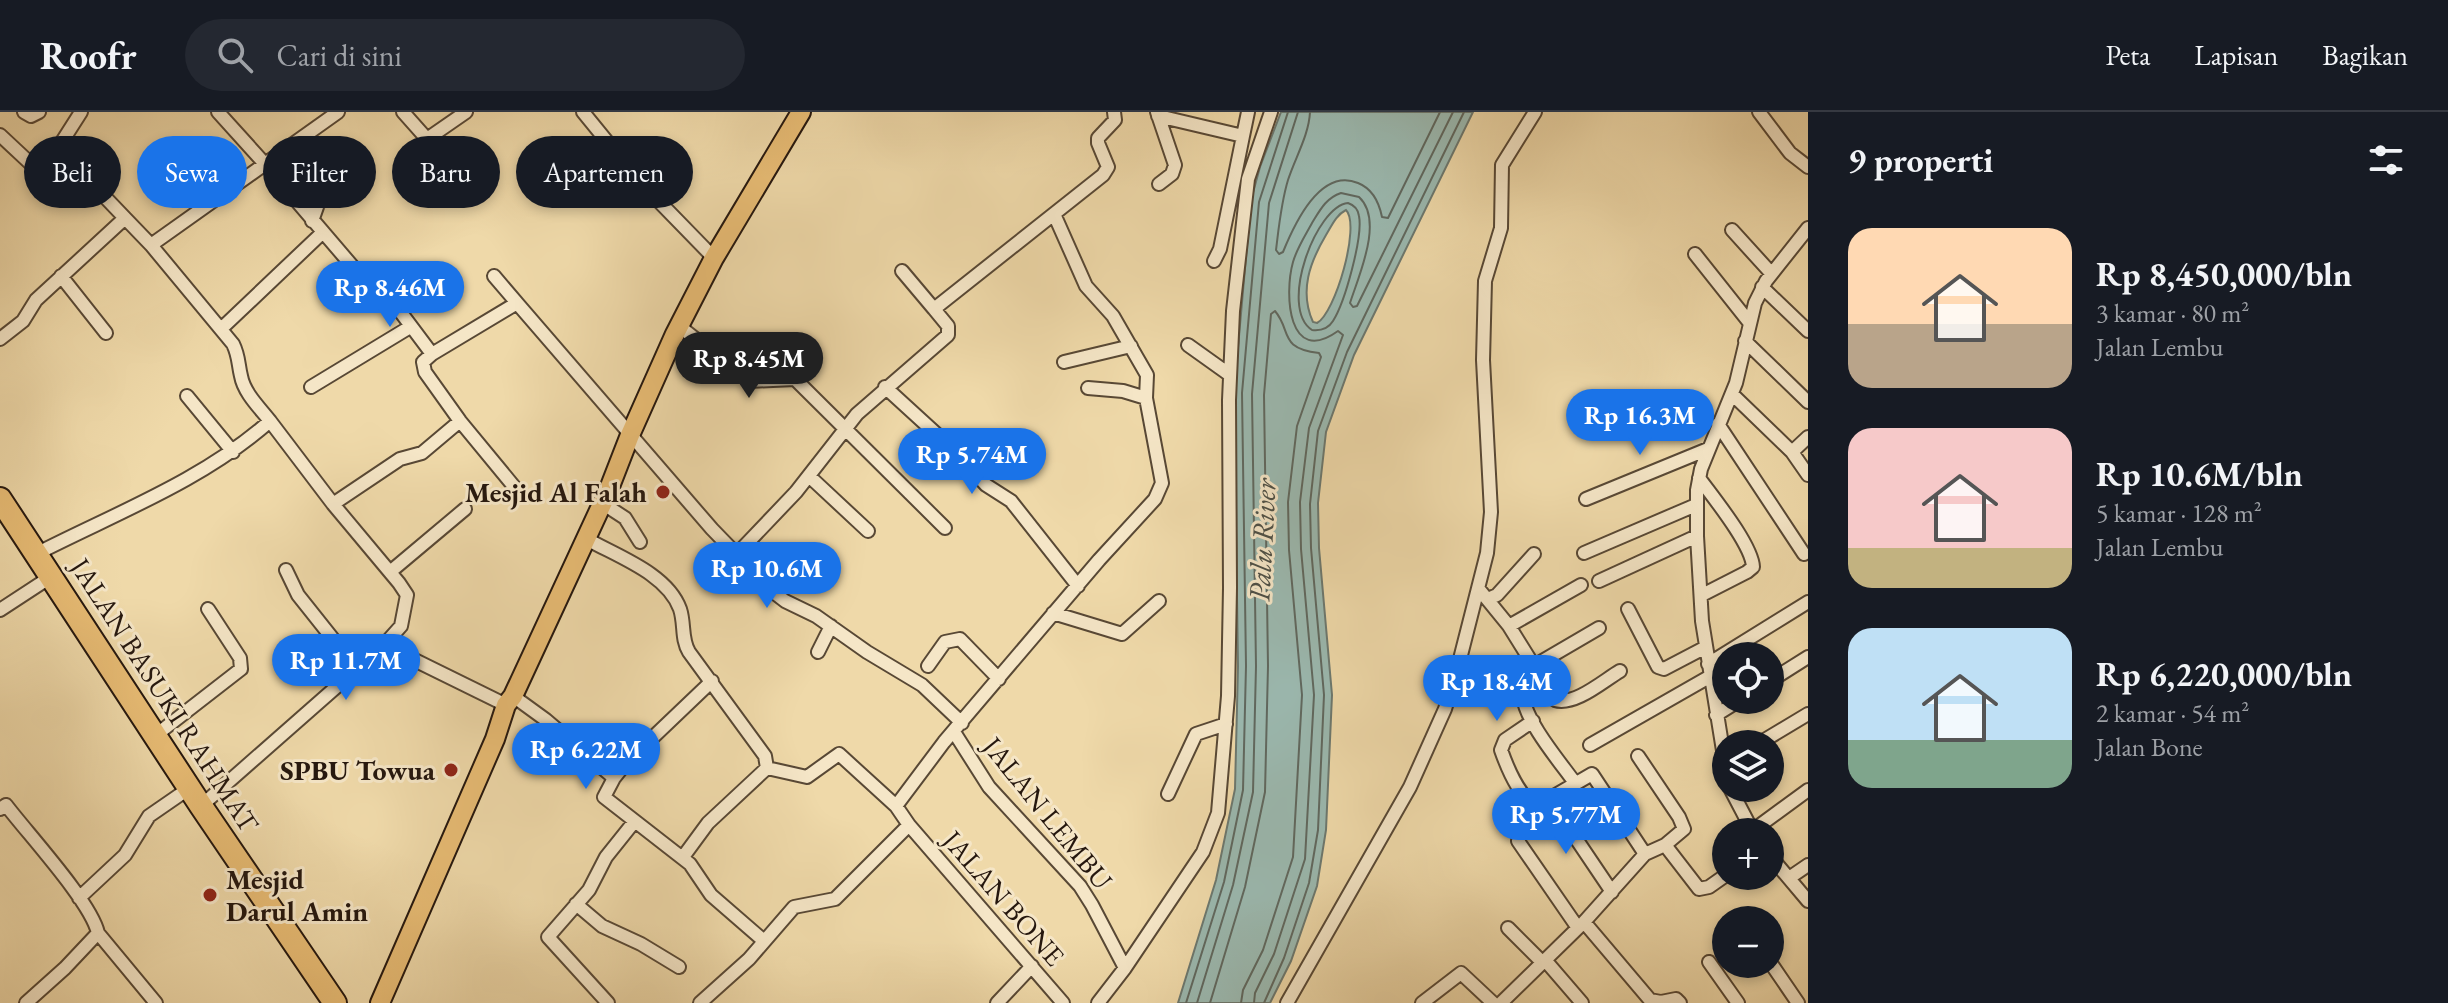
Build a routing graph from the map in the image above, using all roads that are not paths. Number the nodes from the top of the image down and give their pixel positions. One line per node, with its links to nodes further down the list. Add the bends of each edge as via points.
1 (24, 112): 2 (street)
2 (39, 112)
3 (81, 112): 17 (street)
4 (218, 112): 21 (street)
5 (338, 112): 18 (street)
6 (403, 112): 7 (street, via 427,139)
7 (466, 112)
8 (583, 112): 36 (street, via 640,182)
9 (801, 112): 36 (main road)
10 (1114, 112): 28 (street, via 1115,120 1098,138 1106,171)
11 (1248, 112): 19 (street)
12 (1271, 112): 57 (street, via 1243,207)
13 (1535, 112): 100 (street, via 1502,165 1501,228 1485,281 1483,360 1491,512)
14 (1759, 112): 23 (street, via 1790,153)
15 (1158, 114): 19 (street); 24 (street, via 1175,165)
16 (0, 135): 20 (street)
17 (66, 136)
18 (304, 136)
19 (1243, 136): 37 (street)
20 (24, 157)
21 (263, 162)
22 (263, 165): 34 (street)
23 (1808, 167)
24 (1159, 184)
25 (115, 208): 29 (street)
26 (301, 208): 30 (street)
27 (317, 208): 30 (street)
28 (1054, 214): 44 (street); 54 (street, JALAN LEMBU, via 1086,286)
29 (125, 218): 34 (street); 40 (street)
30 (312, 221): 33 (street)
31 (1808, 228): 39 (street)
32 (1732, 230): 39 (street)
33 (322, 233): 47 (street, via 377,295 393,302); 48 (street)
34 (151, 245): 48 (street)
35 (1695, 254): 45 (street)
36 (714, 258): 46 (main road)
37 (1214, 261)
38 (902, 271): 44 (street)
39 (1771, 273): 42 (street)
40 (61, 276): 50 (street); 51 (street, via 23,321)
41 (494, 276): 43 (street, JALAN LEMBU)
42 (1762, 287): 45 (street); 49 (street)
43 (517, 303): 55 (street); 69 (street, JALAN LEMBU)
44 (934, 309): 59 (street, via 948,326 948,335)
45 (1749, 322): 52 (street)
46 (679, 326): 68 (street, via 749,381 795,379); 69 (main road)
47 (410, 327): 55 (street); 58 (street)
48 (222, 328): 65 (street, via 238,352 245,388)
49 (1808, 331)
50 (106, 333)
51 (0, 339)
52 (1745, 341): 61 (street); 64 (street)
53 (1188, 345): 57 (street)
54 (1131, 346): 56 (street); 63 (street, JALAN LEMBU, via 1147,375)
55 (432, 354): 66 (street, via 423,367)
56 (1064, 362)
57 (1230, 375): 129 (street)
58 (311, 387)
59 (885, 387): 68 (street); 99 (street, via 986,485 1011,501)
60 (1088, 388): 63 (street)
61 (1732, 394): 67 (street); 73 (street)
62 (187, 396): 72 (street)
63 (1146, 398): 99 (street, JALAN LEMBU, via 1160,467 1159,492)
64 (1808, 402)
65 (270, 421): 72 (street); 81 (street)
66 (460, 421): 77 (street); 81 (street, via 422,453 400,459)
67 (1718, 424): 71 (street); 92 (street)
68 (844, 427): 75 (street); 84 (street)
69 (630, 435): 80 (main road); 93 (street, JALAN LEMBU)
70 (1808, 437): 73 (street)
71 (1708, 449): 76 (street); 79 (street)
72 (233, 452): 90 (street)
73 (1792, 452): 74 (street)
74 (1808, 475)
75 (809, 476): 85 (street); 93 (street)
76 (1699, 478): 82 (street); 101 (street, via 1753,562 1747,572)
77 (521, 495)
78 (0, 499): 90 (highway, JALAN BASUKI RAHMAT)
79 (1586, 499)
80 (602, 503): 87 (main road); 88 (street, via 625,518)
81 (333, 504): 95 (street)
82 (1696, 505): 86 (street); 89 (street)
83 (465, 509): 95 (street)
84 (945, 528)
85 (868, 531)
86 (1697, 536): 97 (street); 101 (street)
87 (585, 538): 123 (street, via 642,567 669,593 680,610 685,646); 125 (main road)
88 (640, 542)
89 (1584, 553)
90 (36, 554): 96 (highway, JALAN BASUKI RAHMAT)
91 (1534, 554): 102 (street)
92 (1804, 554)
93 (736, 555): 109 (street, JALAN LEMBU, via 785,601)
94 (286, 570): 121 (street, via 298,595 333,639)
95 (390, 572): 112 (street, via 407,595 406,608 401,626)
96 (52, 576): 107 (street); 133 (highway, JALAN BASUKI RAHMAT)
97 (1599, 581)
98 (1581, 585): 110 (street)
99 (1078, 586): 108 (street, JALAN LEMBU)
100 (1478, 588): 102 (street); 181 (street, via 1433,738 1373,856)
101 (1702, 595): 113 (street)
102 (1488, 599): 110 (street)
103 (1159, 601): 108 (street, via 1122,634)
104 (1808, 602): 119 (street)
105 (208, 609): 133 (street, via 242,667)
106 (1628, 609): 113 (street, via 1658,667 1664,669)
107 (0, 610)
108 (1053, 613): 122 (street, JALAN LEMBU)
109 (831, 626): 114 (street); 130 (street, JALAN LEMBU, via 922,685)
110 (1509, 626): 117 (street)
111 (1599, 628): 117 (street)
112 (384, 645): 121 (street); 125 (street)
113 (1706, 647): 119 (street)
114 (818, 652)
115 (1808, 657): 120 (street)
116 (928, 666): 122 (street, via 945,642 960,639)
117 (1534, 666): 124 (street)
118 (1620, 671): 124 (street, via 1566,702 1555,700)
119 (1709, 671): 126 (street); 134 (street)
120 (1784, 672)
121 (346, 678): 141 (street)
122 (999, 679): 130 (street, JALAN LEMBU)
123 (712, 681): 136 (street, via 762,750); 137 (street)
124 (1542, 681): 128 (street, via 1523,696)
125 (509, 701): 137 (street, via 546,720); 175 (main road)
126 (1716, 715): 131 (street)
127 (1806, 719): 132 (street)
128 (1533, 721): 138 (street); 142 (street, via 1505,740 1501,750 1530,803 1537,806)
129 (1226, 724): 140 (street, via 1196,734); 168 (street, via 1218,813 1209,838)
130 (958, 728): 144 (street); 168 (street, JALAN LEMBU, via 989,787 1080,886)
131 (1719, 730)
132 (1784, 730)
133 (156, 735): 141 (highway, JALAN BASUKI RAHMAT)
134 (1590, 745)
135 (1638, 756): 149 (street, via 1684,825)
136 (767, 768): 144 (street, JALAN BONE, via 811,777 839,754); 151 (street, via 708,823)
137 (614, 778): 146 (street, via 604,797)
138 (1575, 783): 142 (street); 150 (street, via 1592,774)
139 (1808, 790): 145 (street)
140 (1168, 794)
141 (196, 797): 157 (street, via 149,816 125,855); 174 (highway, JALAN BASUKI RAHMAT)
142 (1550, 800): 156 (street)
143 (2, 803): 157 (street)
144 (896, 806): 147 (street, JALAN BONE)
145 (1771, 818)
146 (634, 822): 151 (street); 159 (street)
147 (909, 825): 163 (street, JALAN BONE, via 841,895 830,902 794,907); 166 (street, JALAN BONE)
148 (1518, 841): 160 (street)
149 (1665, 845): 150 (street); 155 (street, via 1699,889)
150 (1645, 854): 156 (street)
151 (683, 857): 163 (street, via 711,895)
152 (1808, 865): 154 (street)
153 (1784, 872): 154 (street)
154 (1789, 878): 158 (street)
155 (1712, 885)
156 (1612, 892): 160 (street)
157 (79, 898): 162 (street)
158 (1808, 901)
159 (576, 904): 167 (street, via 602,926); 176 (street, via 548,939)
160 (1581, 925): 164 (street); 186 (street, via 1650,1000)
161 (1508, 928): 164 (street)
162 (98, 933): 172 (street); 173 (street)
163 (764, 941): 177 (street, JALAN BONE)
164 (1544, 962): 184 (street); 185 (street)
165 (1709, 962): 187 (street)
166 (1032, 966): 178 (street); 179 (street, JALAN BONE)
167 (679, 967)
168 (1125, 968): 180 (street)
169 (1780, 978): 171 (street)
170 (1808, 991): 171 (street)
171 (1794, 1002)
172 (26, 1003)
173 (156, 1003)
174 (335, 1003)
175 (380, 1003)
176 (608, 1003)
177 (700, 1003)
178 (997, 1003)
179 (1063, 1003)
180 (1098, 1003)
181 (1287, 1003)
182 (1422, 1003): 183 (street, via 1461,973)
183 (1493, 1003)
184 (1501, 1003)
185 (1582, 1003)
186 (1680, 1003)
187 (1738, 1003)

